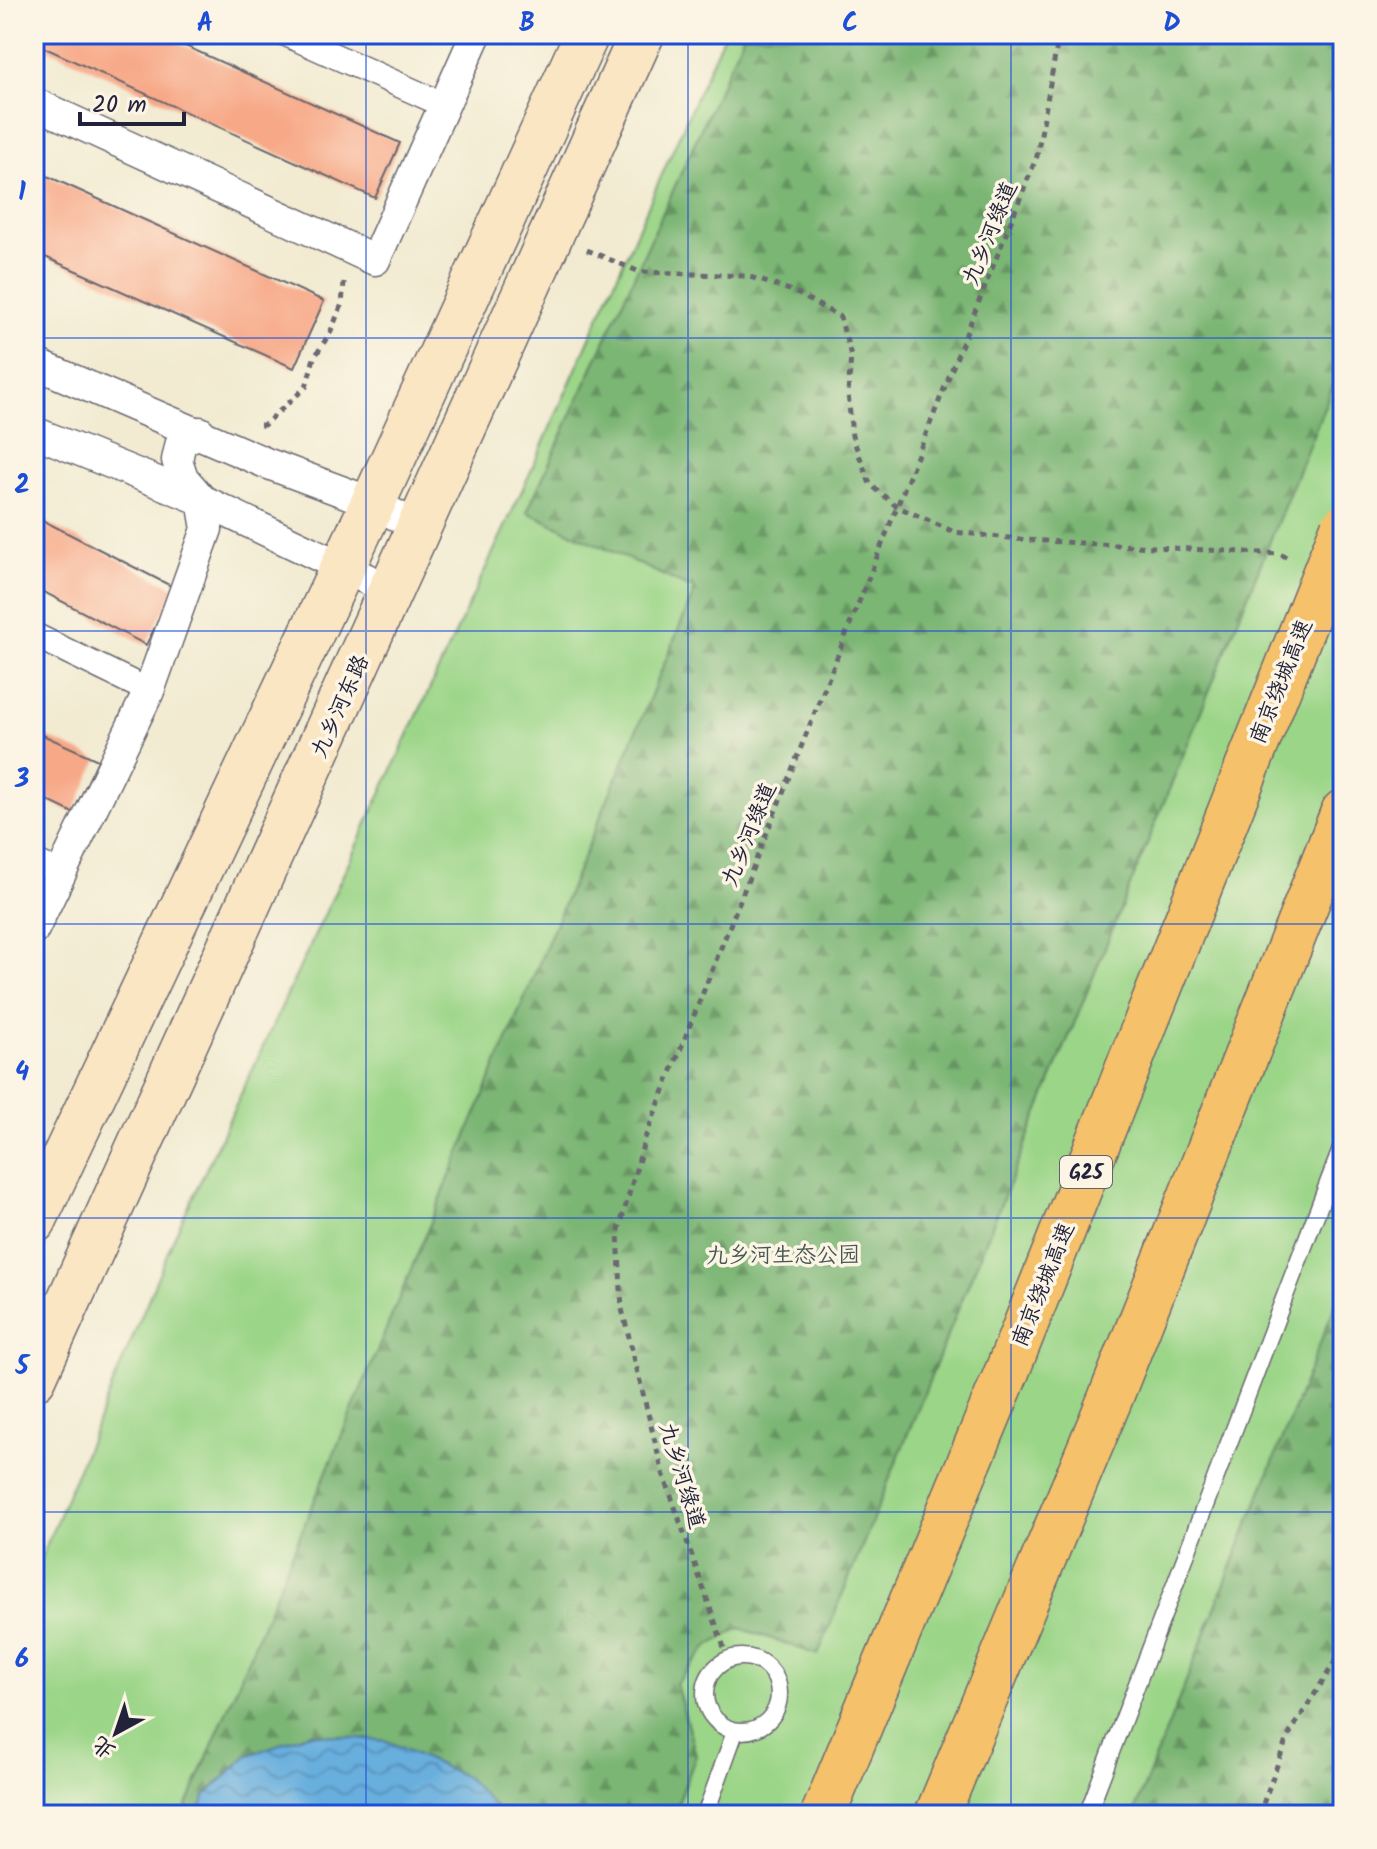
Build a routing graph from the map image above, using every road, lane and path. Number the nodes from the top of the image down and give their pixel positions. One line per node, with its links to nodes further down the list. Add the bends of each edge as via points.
1 (286, 34): 7 (street)
2 (476, 34): 7 (street)
3 (587, 34): 14 (main road)
4 (642, 34): 8 (main road, 九乡河东路)
5 (1059, 34): 15 (path, 九乡河绿道, via 1037,156)
6 (34, 103): 9 (street)
7 (444, 105): 9 (street, via 375,260)
8 (551, 235): 15 (path, via 640,272 747,276 793,291 840,317 851,356 852,436 870,484); 17 (main road, 九乡河东路)
9 (347, 249): 12 (path, via 342,304 314,358 306,387 264,425)
10 (34, 363): 12 (street)
11 (34, 432): 13 (street)
12 (200, 432): 13 (street, via 181,442 177,460 183,478); 14 (street)
13 (202, 500): 19 (street); 22 (street, via 207,529)
14 (373, 503): 17 (street); 19 (main road)
15 (896, 506): 18 (path, via 954,532); 30 (path, 九乡河绿道, via 645,1138 618,1233 622,1309 662,1470)
16 (1343, 527): 33 (highway, 南京绕城高速 / G25, bridge, via 1008,1369)
17 (420, 528): 20 (main road, 九乡河东路)
18 (1292, 559)
19 (341, 568): 20 (street); 27 (main road)
20 (392, 591): 28 (main road, 九乡河东路)
21 (34, 635): 22 (street)
22 (149, 691): 24 (street)
23 (1343, 812): 34 (highway, via 1110,1399)
24 (48, 867): 25 (street)
25 (34, 929)
26 (1343, 1144): 35 (lane)
27 (34, 1221)
28 (34, 1378)
29 (1343, 1649): 36 (path, via 1287,1738)
30 (728, 1659): 31 (lane, via 709,1674 704,1698 714,1720); 31 (lane, via 740,1656 764,1664 773,1673 780,1697 770,1720)
31 (735, 1732): 32 (lane)
32 (705, 1815)
33 (823, 1815)
34 (937, 1815)
35 (1087, 1815)
36 (1259, 1815)

